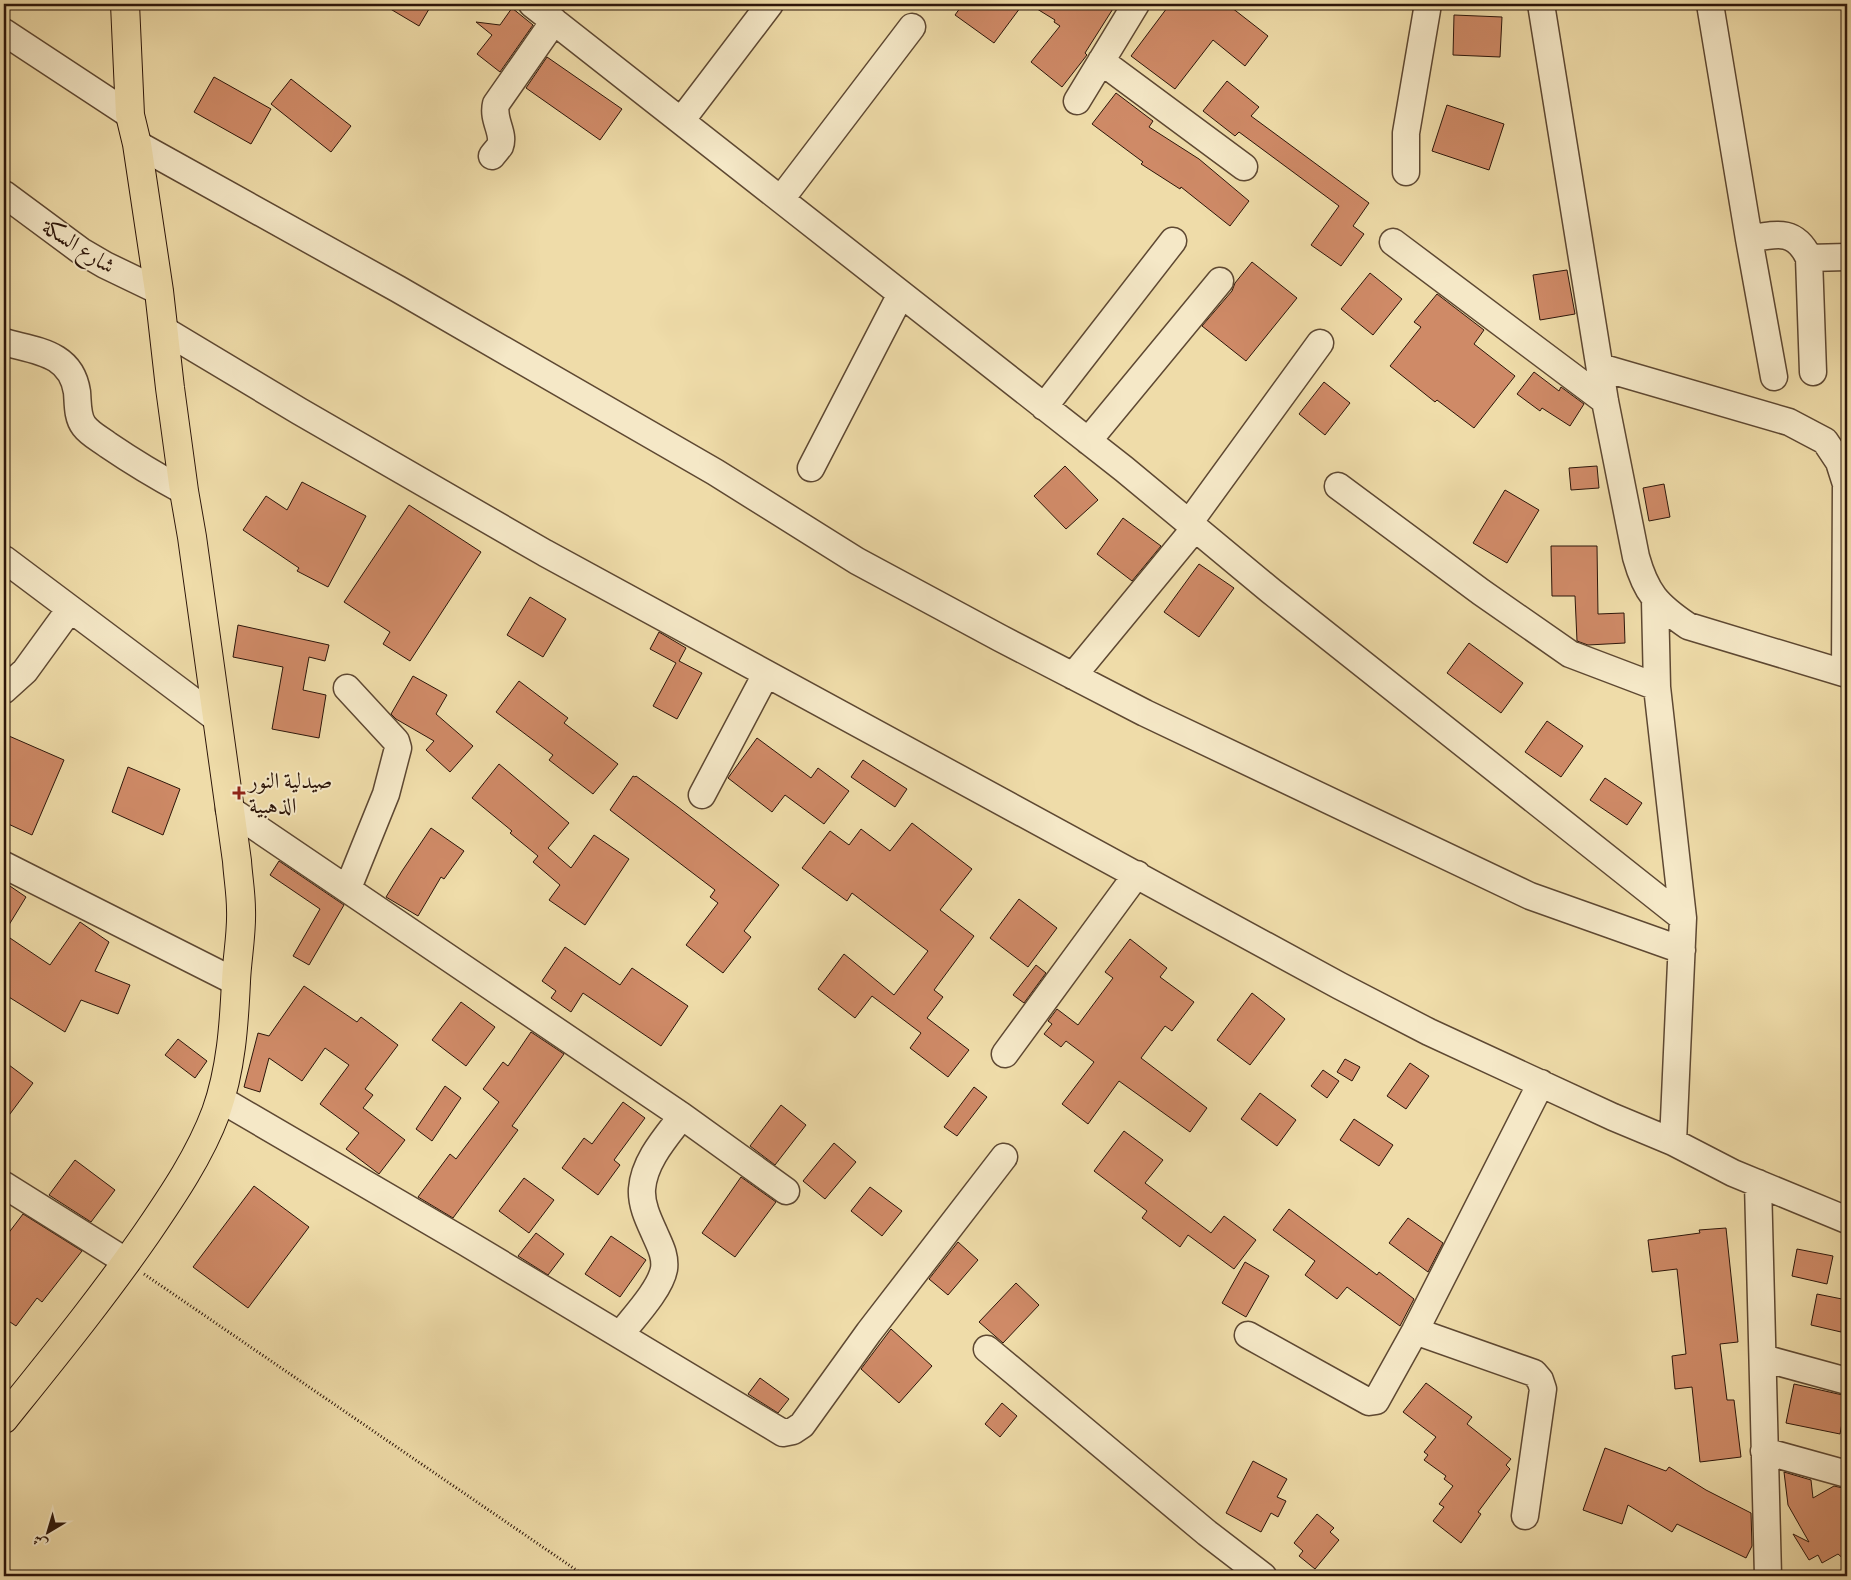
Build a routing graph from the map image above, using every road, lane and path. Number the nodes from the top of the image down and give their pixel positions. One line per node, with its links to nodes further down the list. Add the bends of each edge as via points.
1 (125, 4): 13 (main road)
2 (532, 4): 8 (street)
3 (770, 4): 14 (street)
4 (1428, 4): 18 (street, via 1406,133)
5 (1541, 4): 32 (street)
6 (1710, 4): 21 (street)
7 (1133, 5): 11 (street)
8 (554, 21): 14 (street); 16 (street, via 496,104 494,112 501,139)
9 (912, 26): 20 (street)
10 (4, 32): 13 (street)
11 (1101, 61): 12 (street); 17 (street)
12 (1077, 101)
13 (130, 114): 15 (main road)
14 (681, 121): 20 (street)
15 (137, 144): 27 (main road); 47 (street, via 398,289 706,467 857,561)
16 (492, 156)
17 (1244, 168)
18 (1406, 172)
19 (4, 194): 27 (street, شارع السكة, via 94,259)
20 (781, 199): 28 (street)
21 (1749, 238): 25 (street, via 1780,234 1792,237 1803,245); 34 (street)
22 (1173, 241): 36 (street)
23 (1393, 242): 35 (street)
24 (1847, 257): 25 (street)
25 (1809, 258): 33 (street)
26 (1220, 281): 37 (street)
27 (159, 291): 29 (main road)
28 (901, 294): 36 (street); 38 (street)
29 (164, 330): 40 (main road); 45 (street, via 545,553)
30 (4, 342): 40 (street, via 42,351 64,364 76,389 84,425 138,466)
31 (1320, 343): 41 (street)
32 (1600, 367): 35 (street); 46 (street, via 1789,422 1825,441 1839,462 1846,484)
33 (1813, 372)
34 (1774, 377)
35 (1605, 401): 43 (street, via 1636,557 1642,579)
36 (1044, 407): 37 (street)
37 (1088, 441): 41 (street)
38 (811, 468)
39 (1338, 486): 48 (street, via 1570,654)
40 (184, 491): 51 (main road)
41 (1192, 526): 47 (street); 57 (street)
42 (4, 559): 44 (street)
43 (1655, 600): 46 (street, via 1688,626); 48 (street)
44 (70, 609): 50 (street, via 25,670); 51 (street)
45 (766, 674): 52 (street); 55 (street)
46 (1846, 674)
47 (1074, 676): 58 (street, via 1243,761 1530,896)
48 (1657, 687): 57 (street)
49 (347, 688): 56 (street, via 396,741 398,748 386,794)
50 (4, 690)
51 (216, 718): 53 (main road)
52 (702, 795)
53 (229, 808): 56 (street); 59 (main road, via 241,911)
54 (4, 865): 59 (street)
55 (1137, 874): 60 (street); 61 (street, via 1340,986)
56 (348, 888): 63 (street)
57 (1683, 918): 58 (street)
58 (1682, 950): 64 (street)
59 (236, 982): 62 (main road, via 235,1019)
60 (1005, 1054)
61 (1541, 1082): 64 (street); 71 (street)
62 (220, 1099): 70 (main road, via 194,1159); 72 (street)
63 (682, 1116): 68 (street); 72 (street, via 659,1147 642,1189 645,1212 664,1254 664,1269 648,1298)
64 (1673, 1142): 66 (street)
65 (1004, 1157): 72 (street, via 794,1432 783,1433)
66 (1758, 1183): 69 (street); 75 (street)
67 (4, 1185): 70 (street)
68 (786, 1191)
69 (1847, 1220)
70 (127, 1262): 77 (main road); 81 (path)
71 (1415, 1331): 73 (street, via 1381,1394 1376,1401 1369,1402); 80 (street, via 1534,1373 1540,1380 1543,1390)
72 (620, 1335)
73 (1248, 1335)
74 (987, 1350): 82 (street)
75 (1763, 1358): 76 (street); 78 (street)
76 (1847, 1381)
77 (4, 1419)
78 (1764, 1451): 79 (street); 83 (street)
79 (1847, 1474)
80 (1525, 1516)
81 (585, 1576)
82 (1264, 1576)
83 (1768, 1576)

